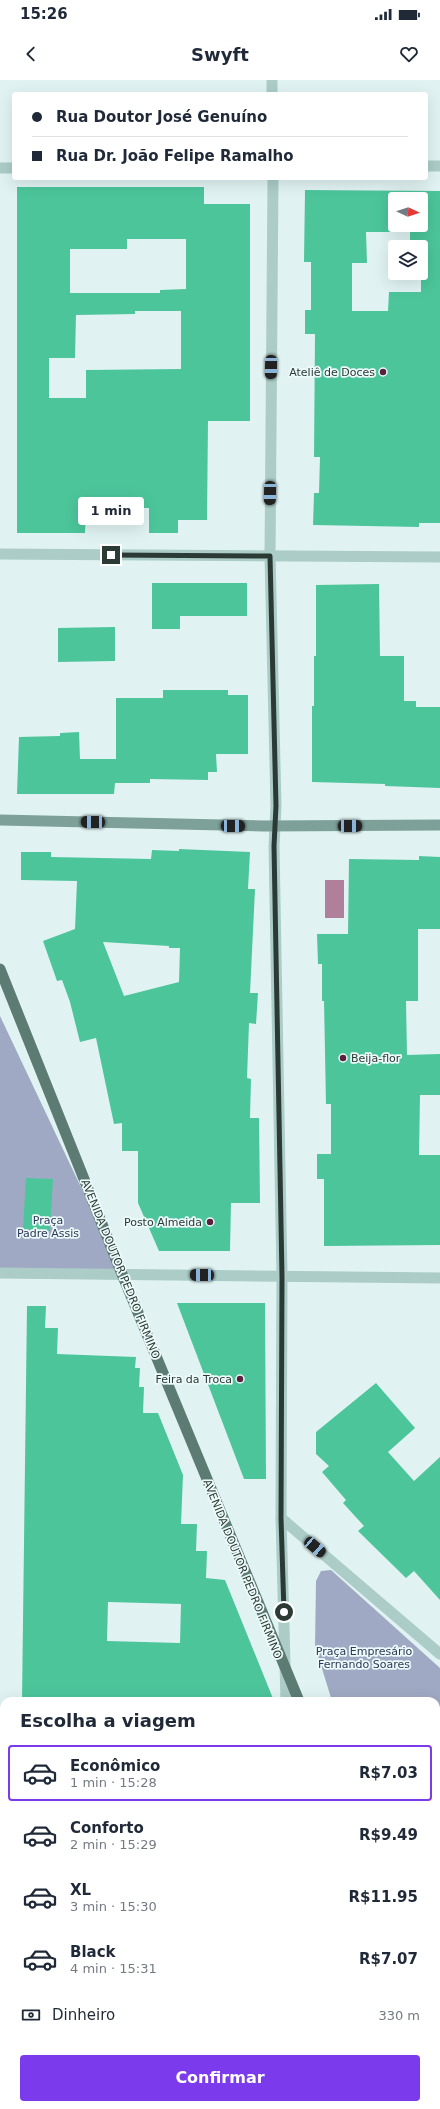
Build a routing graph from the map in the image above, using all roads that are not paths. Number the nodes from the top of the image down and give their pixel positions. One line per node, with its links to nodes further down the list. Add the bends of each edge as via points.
1 (272, 80): 2 (street)
2 (272, 92)
3 (428, 166): 4 (street)
4 (440, 166)
5 (0, 168): 6 (street)
6 (12, 168)
7 (273, 180): 9 (street)
8 (0, 554): 9 (street)
9 (270, 556): 10 (street); 12 (street)
10 (440, 557)
11 (0, 820): 12 (main road)
12 (275, 825): 13 (main road); 17 (street)
13 (440, 825)
14 (0, 968): 16 (main road, AVENIDA DOUTOR PEDRO FIRMINO)
15 (0, 1273): 16 (street)
16 (122, 1274): 17 (street); 21 (main road, AVENIDA DOUTOR PEDRO FIRMINO)
17 (282, 1277): 18 (street); 19 (street)
18 (440, 1278)
19 (281, 1518): 20 (street); 21 (street)
20 (440, 1654)
21 (286, 1675): 22 (street); 23 (main road, AVENIDA DOUTOR PEDRO FIRMINO)
22 (286, 1697)
23 (297, 1697)

